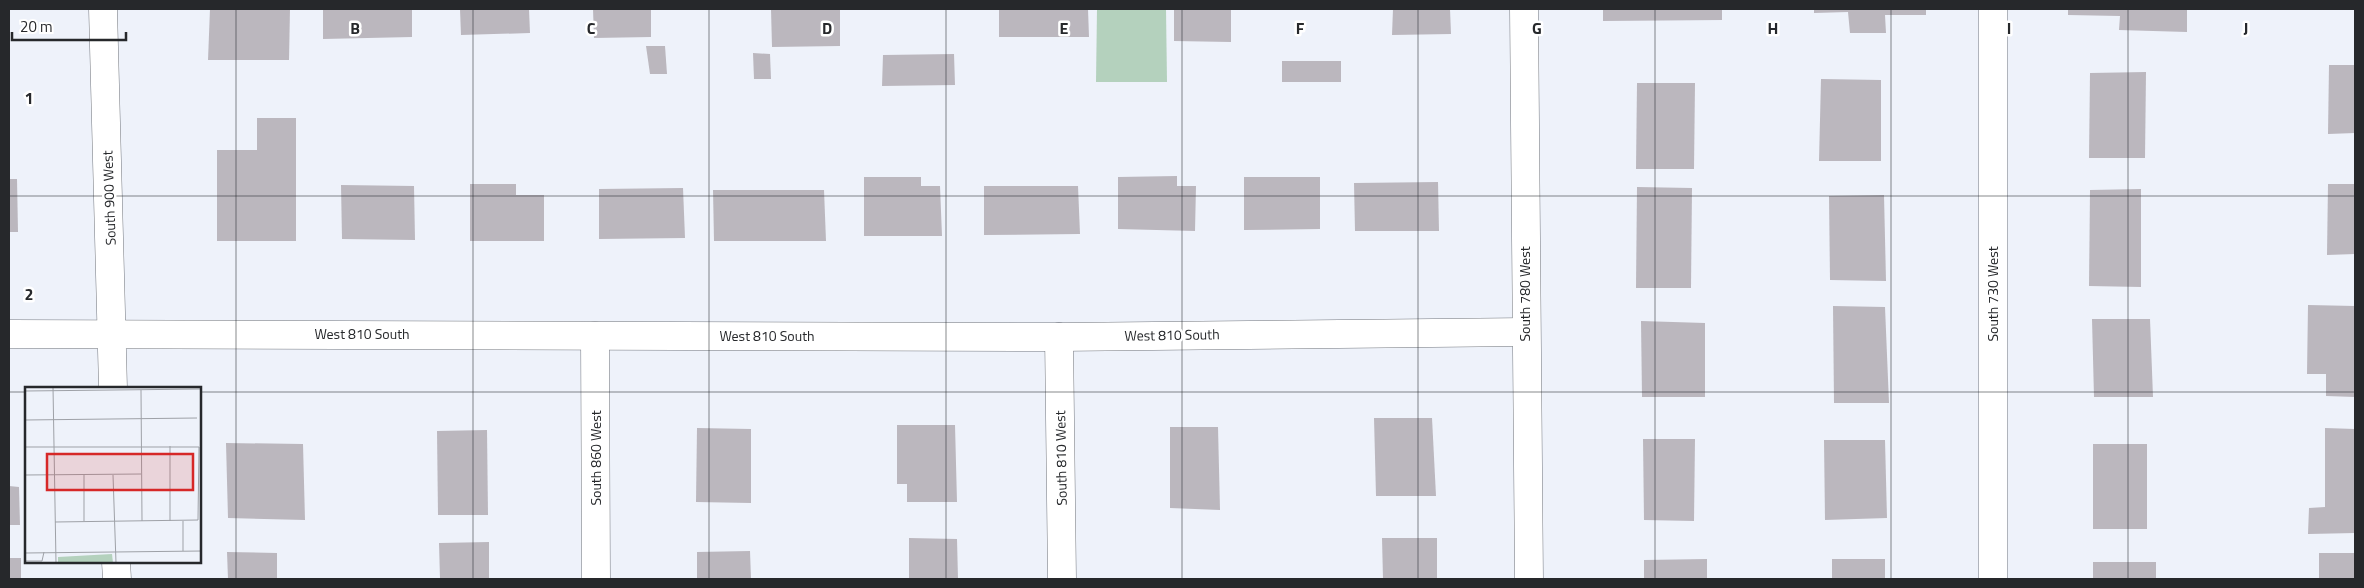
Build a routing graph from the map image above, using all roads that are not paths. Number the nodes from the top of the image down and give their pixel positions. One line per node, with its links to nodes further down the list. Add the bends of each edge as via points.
1 (103, 9): 5 (street, South 900 West)
2 (1524, 9): 4 (street, South 780 West)
3 (1993, 9): 15 (street, South 730 West)
4 (1525, 332): 8 (street, West 810 South); 14 (street, South 780 West)
5 (112, 333): 6 (street, West 810 South); 7 (street, West 810 South); 9 (street, South 900 West)
6 (9, 334)
7 (595, 336): 8 (street, West 810 South); 12 (street, South 860 West)
8 (1059, 336): 13 (street, South 810 West)
9 (113, 387)
10 (116, 563): 11 (street)
11 (117, 579)
12 (596, 579)
13 (1062, 579)
14 (1529, 579)
15 (1993, 579)

